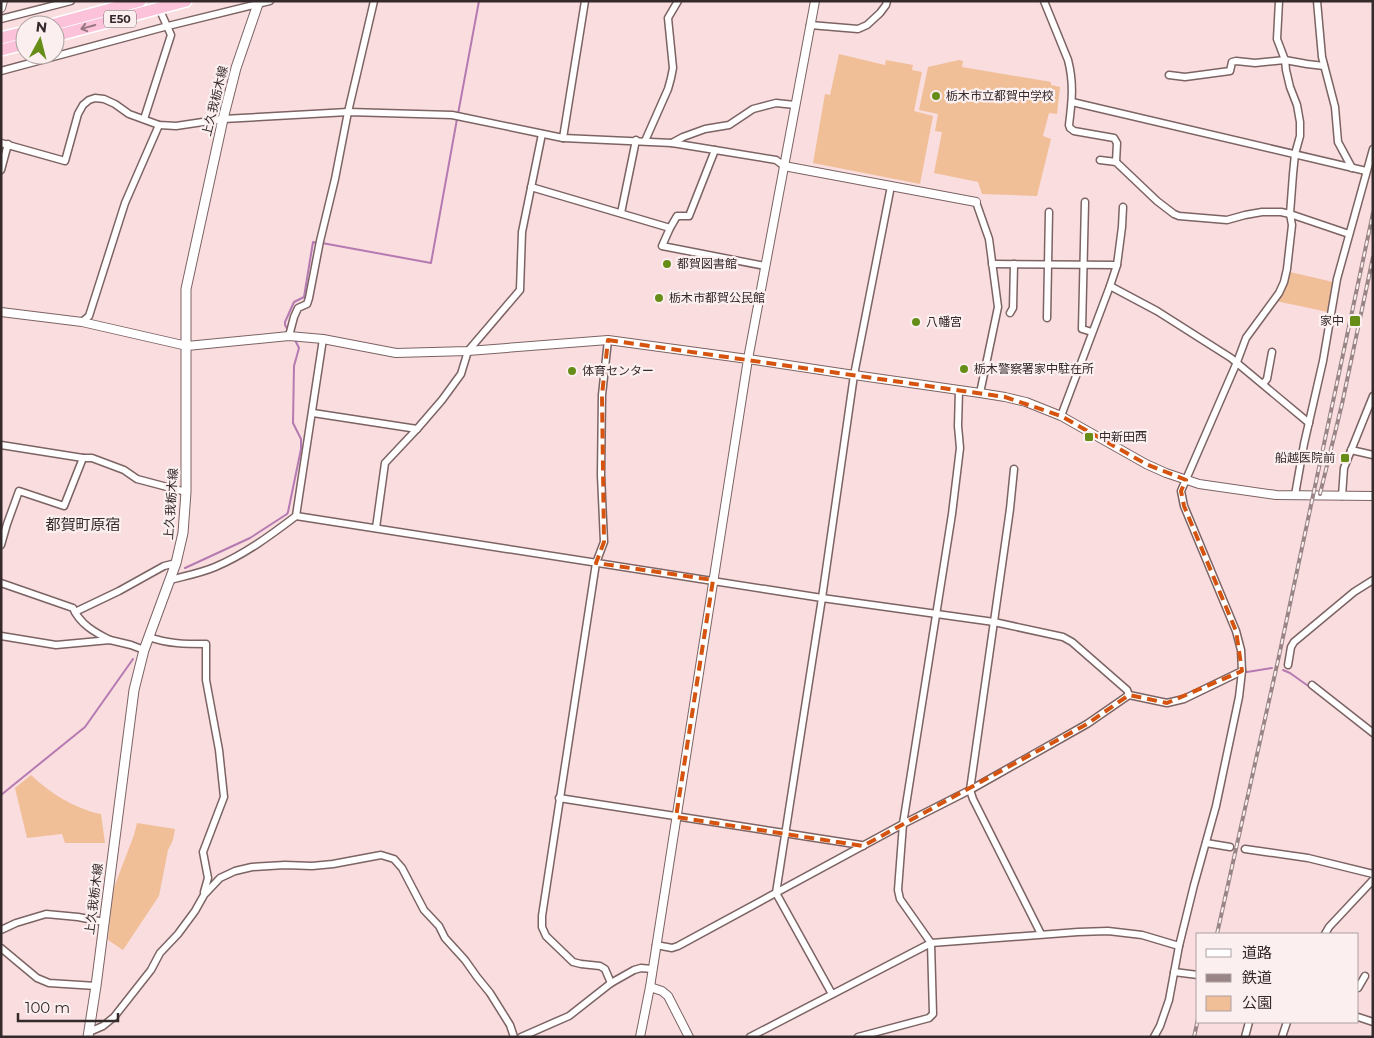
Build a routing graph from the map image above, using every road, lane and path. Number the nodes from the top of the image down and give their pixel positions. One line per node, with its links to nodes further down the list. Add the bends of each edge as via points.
1 (4, 1): 15 (street)
2 (71, 1): 17 (street)
3 (140, 1): 18 (highway, E50)
4 (186, 1): 21 (highway, E50, one-way to 21)
5 (270, 1): 14 (street)
6 (374, 1): 32 (street)
7 (585, 1): 37 (street)
8 (678, 1): 39 (street, via 668,18 671,78)
9 (815, 1): 19 (street)
10 (887, 1): 19 (street, via 880,13 858,29)
11 (1044, 1): 30 (street, via 1068,60 1073,83)
12 (1278, 1): 26 (street, via 1277,39)
13 (1317, 1): 27 (street)
14 (258, 3): 20 (street); 33 (main road, 上久我栃木線, via 240,54)
15 (1, 8)
16 (162, 16): 20 (street)
17 (1, 19)
18 (65, 21)
19 (810, 24): 31 (street)
20 (168, 26): 28 (street); 34 (street, via 171,35)
21 (65, 33)
22 (15, 34): 23 (highway)
23 (1, 38)
24 (15, 46): 25 (highway)
25 (1, 50)
26 (1286, 60): 27 (street); 29 (street, via 1236,61 1232,62 1230,71 1185,77); 44 (street, via 1300,122)
27 (1324, 66): 48 (street, via 1338,142)
28 (1, 71)
29 (1169, 75)
30 (1072, 102): 44 (street); 46 (street, via 1070,128 1114,138 1117,143)
31 (795, 105): 40 (street, via 776,103 753,109 729,125 705,129); 47 (street)
32 (348, 112): 33 (street); 36 (street, via 452,115); 73 (street, via 310,298 308,304 298,308)
33 (223, 119): 35 (street, via 176,126); 76 (main road, 上久我栃木線, via 186,288)
34 (144, 120): 35 (street); 41 (street, via 104,99 95,98 83,105 78,114 65,161)
35 (159, 125): 71 (street, via 126,203 89,316)
36 (542, 134): 37 (street); 52 (street)
37 (563, 138): 38 (street)
38 (636, 140): 39 (street); 57 (street)
39 (645, 141): 40 (street)
40 (672, 143): 43 (street)
41 (4, 144): 49 (street)
42 (1373, 149): 50 (street)
43 (715, 150): 47 (street, via 776,160); 59 (street, via 689,216 678,216)
44 (1295, 154): 48 (street); 58 (street)
45 (1100, 160): 46 (street)
46 (1116, 162): 58 (street, via 1178,216 1227,220 1262,212)
47 (784, 166): 51 (street); 66 (street)
48 (1352, 168): 50 (street)
49 (1, 170)
50 (1366, 171): 60 (street)
51 (890, 186): 53 (street); 81 (street)
52 (531, 188): 57 (street); 77 (street, via 522,232 520,290)
53 (976, 202): 61 (street, via 989,239)
54 (1085, 202): 64 (street)
55 (1124, 206): 65 (street)
56 (1049, 212): 63 (street)
57 (621, 213): 59 (street)
58 (1290, 214): 60 (street); 80 (street, via 1292,225 1284,282 1246,338)
59 (670, 228): 66 (street, via 662,246)
60 (1349, 234): 88 (street)
61 (992, 264): 62 (street); 84 (street, via 998,312)
62 (1014, 264): 63 (street); 69 (street, via 1013,308)
63 (1048, 264): 64 (street); 70 (street)
64 (1084, 264): 65 (street); 72 (street, via 1082,329)
65 (1117, 265): 67 (street)
66 (765, 266): 79 (street)
67 (1110, 286): 72 (street); 80 (street, via 1157,311)
68 (1, 312): 71 (street)
69 (1010, 313)
70 (1047, 318)
71 (82, 322): 76 (street)
72 (1092, 332): 87 (street)
73 (289, 336): 74 (street); 76 (street)
74 (323, 339): 77 (street, via 396,353); 86 (street)
75 (608, 340): 77 (street); 79 (street); 104 (street, via 602,403 604,542)
76 (187, 346): 96 (main road, 上久我栃木線)
77 (468, 351): 89 (street, via 461,374)
78 (1272, 352): 82 (street)
79 (748, 359): 81 (street); 106 (street)
80 (1237, 362): 82 (street); 95 (street)
81 (854, 376): 83 (street); 109 (street)
82 (1263, 384): 88 (street)
83 (959, 390): 84 (street); 111 (street, via 960,448)
84 (980, 393): 87 (street, via 1026,402)
85 (1373, 396): 91 (street)
86 (313, 414): 89 (street); 100 (street)
87 (1061, 416): 95 (street, via 1146,464)
88 (1309, 423): 97 (street)
89 (417, 430): 101 (street, via 385,463)
90 (1, 445): 93 (street)
91 (1351, 450): 92 (street); 98 (street, via 1344,468)
92 (1373, 454)
93 (83, 458): 96 (street, via 92,458 124,470 137,479); 102 (street, via 64,506 19,491)
94 (1014, 469): 112 (street)
95 (1186, 480): 97 (street, via 1236,490); 118 (street, via 1181,491 1184,506 1236,631)
96 (186, 492): 103 (main road, 上久我栃木線, via 183,533)
97 (1295, 496): 98 (street)
98 (1342, 496): 99 (street)
99 (1373, 496)
100 (296, 516): 101 (street); 105 (street, via 234,558 214,568)
101 (376, 528): 104 (street)
102 (1, 545)
103 (176, 563): 105 (main road, 上久我栃木線); 110 (street, via 164,566)
104 (596, 563): 106 (street); 123 (street)
105 (170, 580): 114 (main road, 上久我栃木線)
106 (713, 580): 109 (street); 124 (street)
107 (1373, 580): 117 (street, via 1294,642)
108 (1, 583): 110 (street, via 73,608)
109 (822, 598): 111 (street); 126 (street)
110 (75, 612): 115 (street, via 90,630)
111 (937, 613): 112 (street); 125 (street)
112 (994, 622): 120 (street, via 1063,637); 122 (street)
113 (1, 636): 115 (street, via 56,645)
114 (149, 637): 116 (main road, 上久我栃木線); 134 (street, via 176,644 206,644 206,680 224,797 203,852 208,878)
115 (110, 640): 116 (street)
116 (144, 650): 135 (main road, 上久我栃木線, via 130,712)
117 (1288, 665)
118 (1242, 671): 120 (street, via 1184,699 1167,703); 127 (street, via 1218,798)
119 (1312, 684): 121 (street)
120 (1129, 695): 122 (street, via 1087,724)
121 (1373, 733)
122 (970, 790): 125 (street); 138 (street)
123 (559, 798): 124 (street); 147 (street, via 542,928 573,962 600,966 605,969)
124 (676, 816): 126 (street); 140 (street)
125 (903, 824): 128 (street); 139 (street, via 900,899)
126 (784, 833): 128 (street); 133 (street)
127 (1206, 843): 129 (street); 141 (street)
128 (864, 846): 133 (street)
129 (1230, 846)
130 (1245, 849): 131 (street, via 1308,858)
131 (1373, 874)
132 (1373, 880): 137 (street)
133 (776, 893): 140 (street, via 678,946); 151 (street)
134 (204, 895): 156 (street, via 114,1016); 157 (street, via 220,878 252,867 312,866 382,855 394,859 424,910 490,993 510,1024)
135 (104, 922): 136 (street, via 46,914); 148 (main road, 上久我栃木線)
136 (1, 930)
137 (1325, 933)
138 (1041, 934): 139 (street); 141 (street, via 1108,931 1142,935)
139 (931, 943): 151 (street); 162 (street, via 932,1014 929,1018)
140 (656, 945): 143 (street)
141 (1179, 946): 144 (street)
142 (1, 948): 148 (street, via 37,978 49,983)
143 (652, 969): 147 (street, via 638,968); 150 (street)
144 (1174, 972): 145 (street); 163 (street, via 1169,1000)
145 (1196, 975)
146 (1365, 976): 149 (street)
147 (611, 983): 158 (street, via 569,1016)
148 (96, 986): 156 (main road, 上久我栃木線)
149 (1359, 986)
150 (650, 987): 159 (street); 160 (street, via 668,996)
151 (832, 994): 161 (street)
152 (1359, 1018): 153 (street)
153 (1373, 1022)
154 (1249, 1023): 164 (street)
155 (1287, 1023): 165 (street)
156 (88, 1034)
157 (514, 1037)
158 (521, 1037)
159 (640, 1037)
160 (690, 1037)
161 (750, 1037)
162 (858, 1037)
163 (1154, 1037)
164 (1245, 1037)
165 (1282, 1037)

